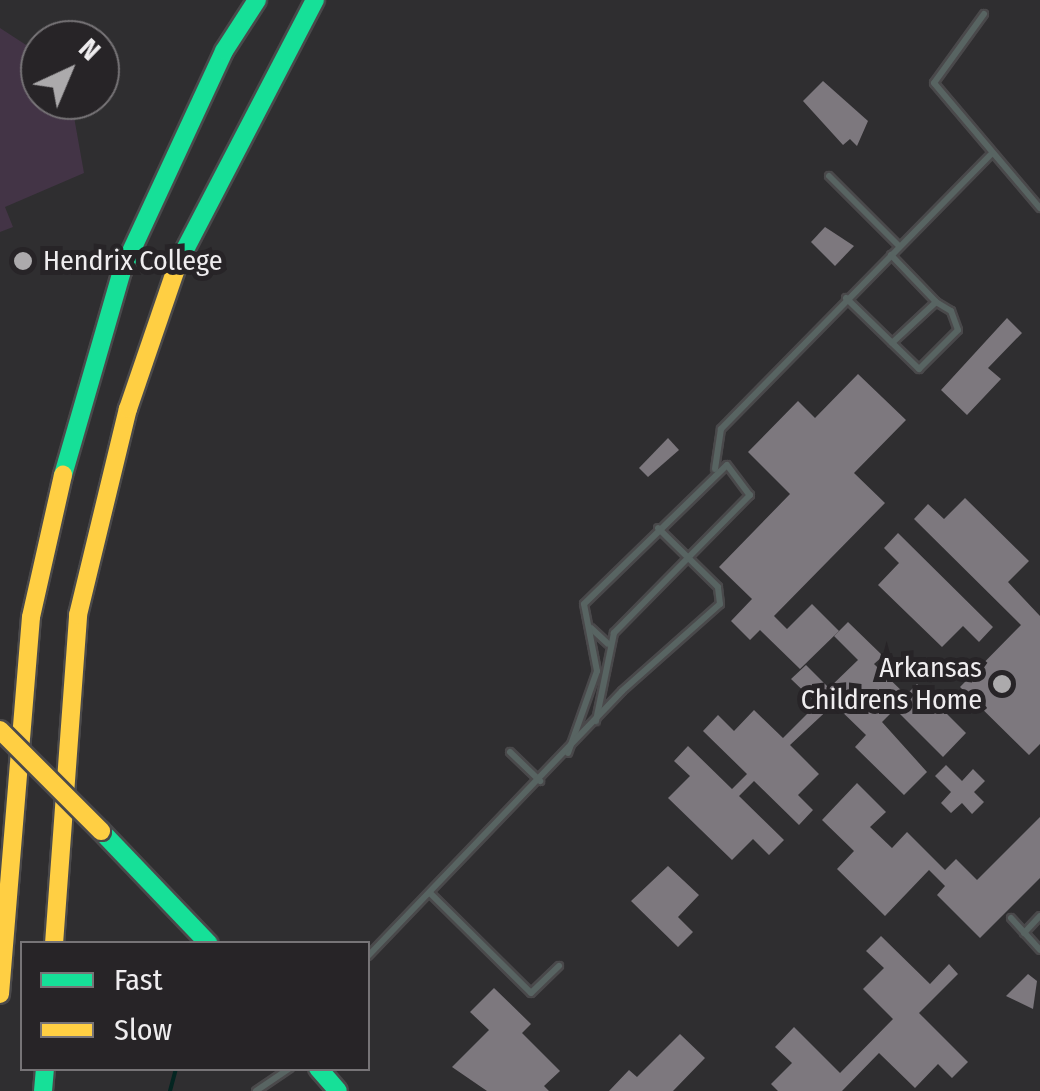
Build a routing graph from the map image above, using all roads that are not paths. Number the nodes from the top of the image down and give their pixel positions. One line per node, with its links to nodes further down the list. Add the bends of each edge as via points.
1 (258, 0): 31 (main road, via 216,67 122,272 47,530 31,617)
2 (316, 0): 26 (main road, via 184,246 128,409 78,616)
3 (984, 14): 4 (lane, via 934,83)
4 (992, 154): 6 (lane); 7 (lane)
5 (829, 176): 7 (lane)
6 (1040, 208)
7 (898, 246): 8 (lane)
8 (891, 255): 9 (lane); 10 (lane)
9 (846, 298): 11 (lane); 12 (lane, via 721,428)
10 (936, 302): 11 (lane); 11 (lane, via 951,311 958,330 920,369)
11 (892, 343)
12 (715, 469): 13 (lane); 14 (lane, via 726,466 751,494)
13 (658, 528): 14 (lane); 15 (lane, via 587,600)
14 (689, 558): 16 (lane); 17 (lane, via 722,600)
15 (586, 623): 16 (lane); 20 (lane, via 596,681)
16 (608, 644): 17 (lane)
17 (596, 721): 20 (lane)
18 (0, 730): 27 (main road, bridge)
19 (510, 752): 21 (lane)
20 (568, 753): 21 (lane)
21 (540, 781): 22 (lane)
22 (430, 893): 29 (lane); 30 (lane, via 530,992)
23 (1040, 916): 25 (lane)
24 (1012, 918): 25 (lane)
25 (1024, 932): 28 (lane)
26 (54, 941)
27 (206, 941)
28 (1040, 950)
29 (370, 954)
30 (559, 966)
31 (0, 994)
32 (286, 1071): 34 (lane)
33 (321, 1071): 35 (main road)
34 (256, 1091)
35 (338, 1091)

